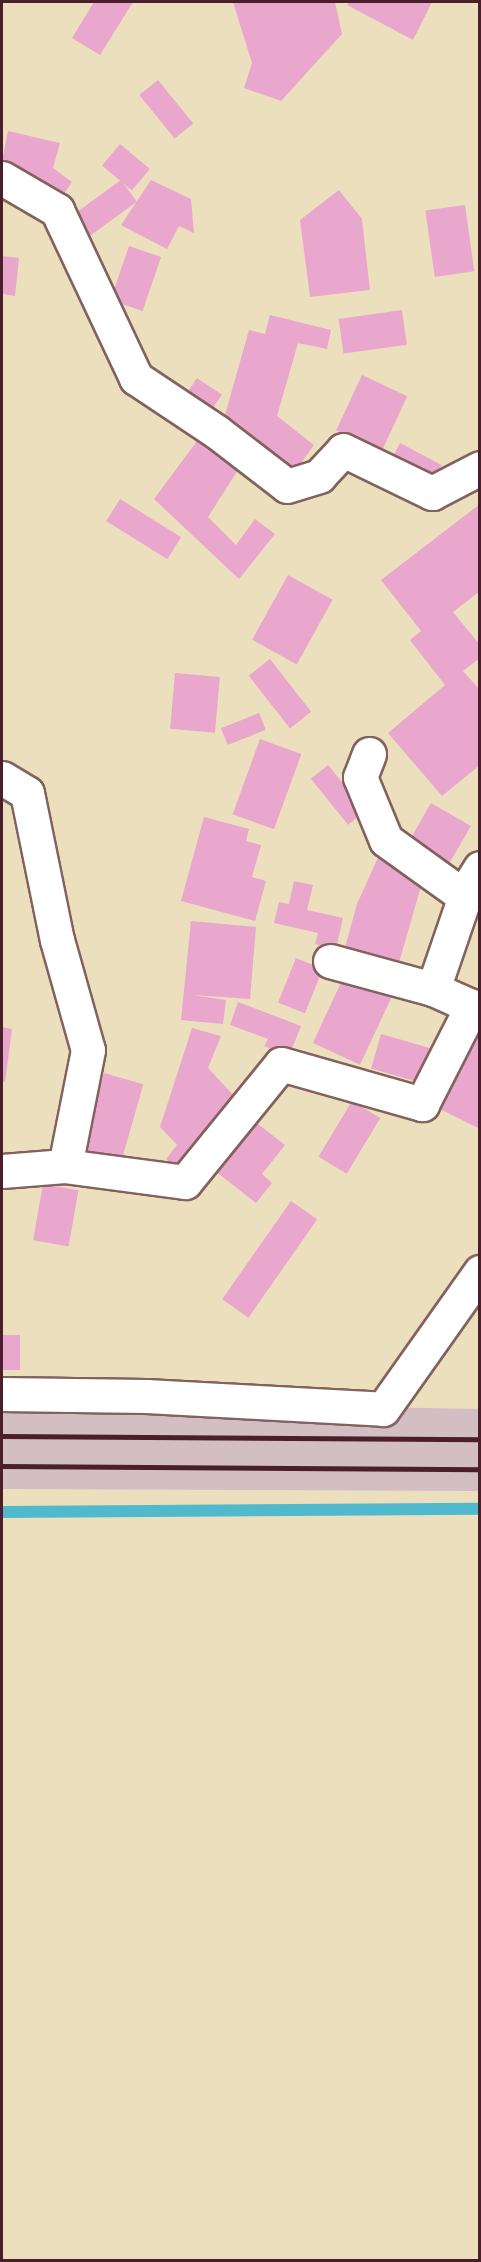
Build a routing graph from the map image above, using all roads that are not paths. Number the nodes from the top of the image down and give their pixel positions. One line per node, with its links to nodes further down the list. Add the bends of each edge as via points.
1 (2, 178): 2 (street, via 57,210 136,378 217,432 287,486 319,476 343,450 432,493)
2 (480, 468)
3 (369, 754): 6 (street, via 360,777 386,840)
4 (2, 778): 10 (street, via 27,793 57,940 88,1050)
5 (480, 868): 6 (street)
6 (465, 897): 8 (street)
7 (330, 961): 8 (street)
8 (433, 989): 9 (street)
9 (476, 1008): 10 (street, via 422,1104 281,1064 185,1182)
10 (65, 1166): 11 (street)
11 (2, 1170)
12 (480, 1272): 13 (street, via 383,1409 146,1396)
13 (2, 1394)

